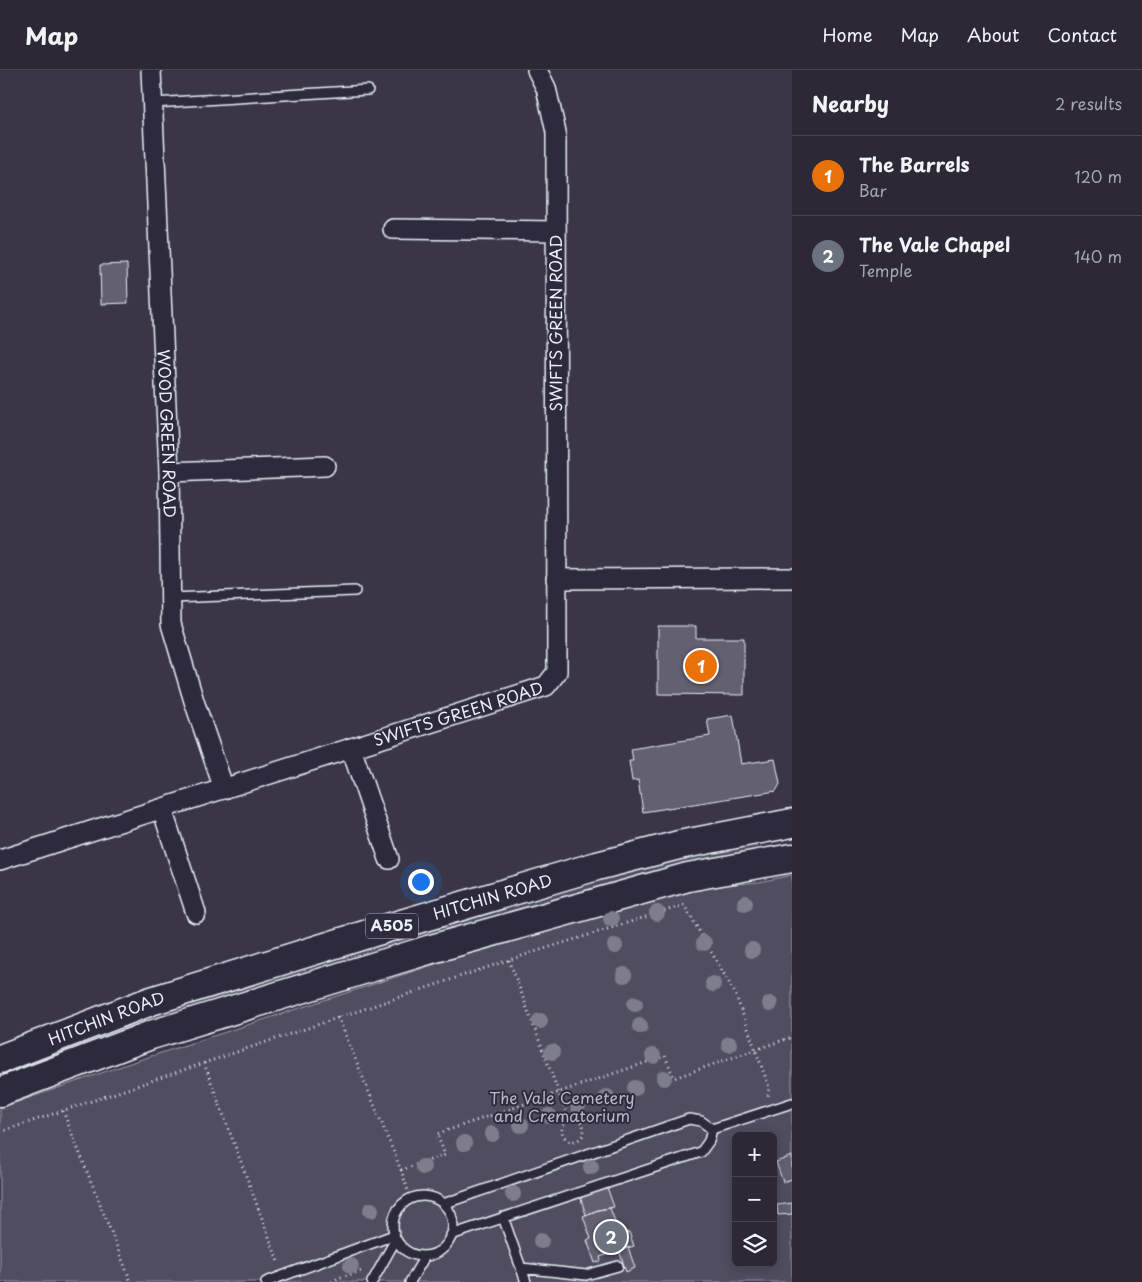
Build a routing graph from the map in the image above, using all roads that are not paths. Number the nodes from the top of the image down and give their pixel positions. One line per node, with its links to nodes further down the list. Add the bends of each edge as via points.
1 (152, 70): 4 (street, WOOD GREEN ROAD)
2 (537, 70): 6 (street, SWIFTS GREEN ROAD, via 546,88 556,132)
3 (368, 90): 4 (lane)
4 (153, 103): 8 (street, WOOD GREEN ROAD)
5 (393, 229): 6 (street)
6 (555, 231): 10 (street, SWIFTS GREEN ROAD)
7 (325, 466): 8 (street)
8 (169, 472): 12 (street, WOOD GREEN ROAD)
9 (792, 578): 10 (street)
10 (556, 579): 13 (street, SWIFTS GREEN ROAD, via 557,672 546,686)
11 (355, 591): 12 (lane)
12 (171, 598): 14 (street, WOOD GREEN ROAD, via 171,624)
13 (351, 748): 14 (street, SWIFTS GREEN ROAD); 18 (street, SWIFTS GREEN ROAD)
14 (224, 789): 15 (street, SWIFTS GREEN ROAD)
15 (162, 809): 19 (street, SWIFTS GREEN ROAD); 20 (street)
16 (792, 823): 21 (main road, HITCHIN ROAD / A505, via 679,845 597,866 374,932 151,1001)
17 (792, 858): 22 (main road, HITCHIN ROAD / A505, via 688,877 428,950 152,1035)
18 (389, 859)
19 (0, 860)
20 (196, 913)
21 (0, 1059)
22 (0, 1092)
23 (792, 1103): 24 (lane)
24 (712, 1129): 25 (lane, via 701,1121 689,1119); 26 (lane, via 701,1152)
25 (443, 1204): 27 (lane, via 450,1216); 28 (lane, via 428,1197 411,1199 394,1218)
26 (503, 1217): 27 (lane); 31 (lane)
27 (451, 1234): 29 (lane, via 441,1249)
28 (395, 1237): 29 (lane, via 408,1252); 33 (lane); 34 (lane)
29 (425, 1256): 35 (lane)
30 (618, 1266): 32 (lane)
31 (521, 1268): 32 (lane); 36 (lane)
32 (587, 1279)
33 (266, 1282)
34 (372, 1282)
35 (410, 1282)
36 (526, 1282)

